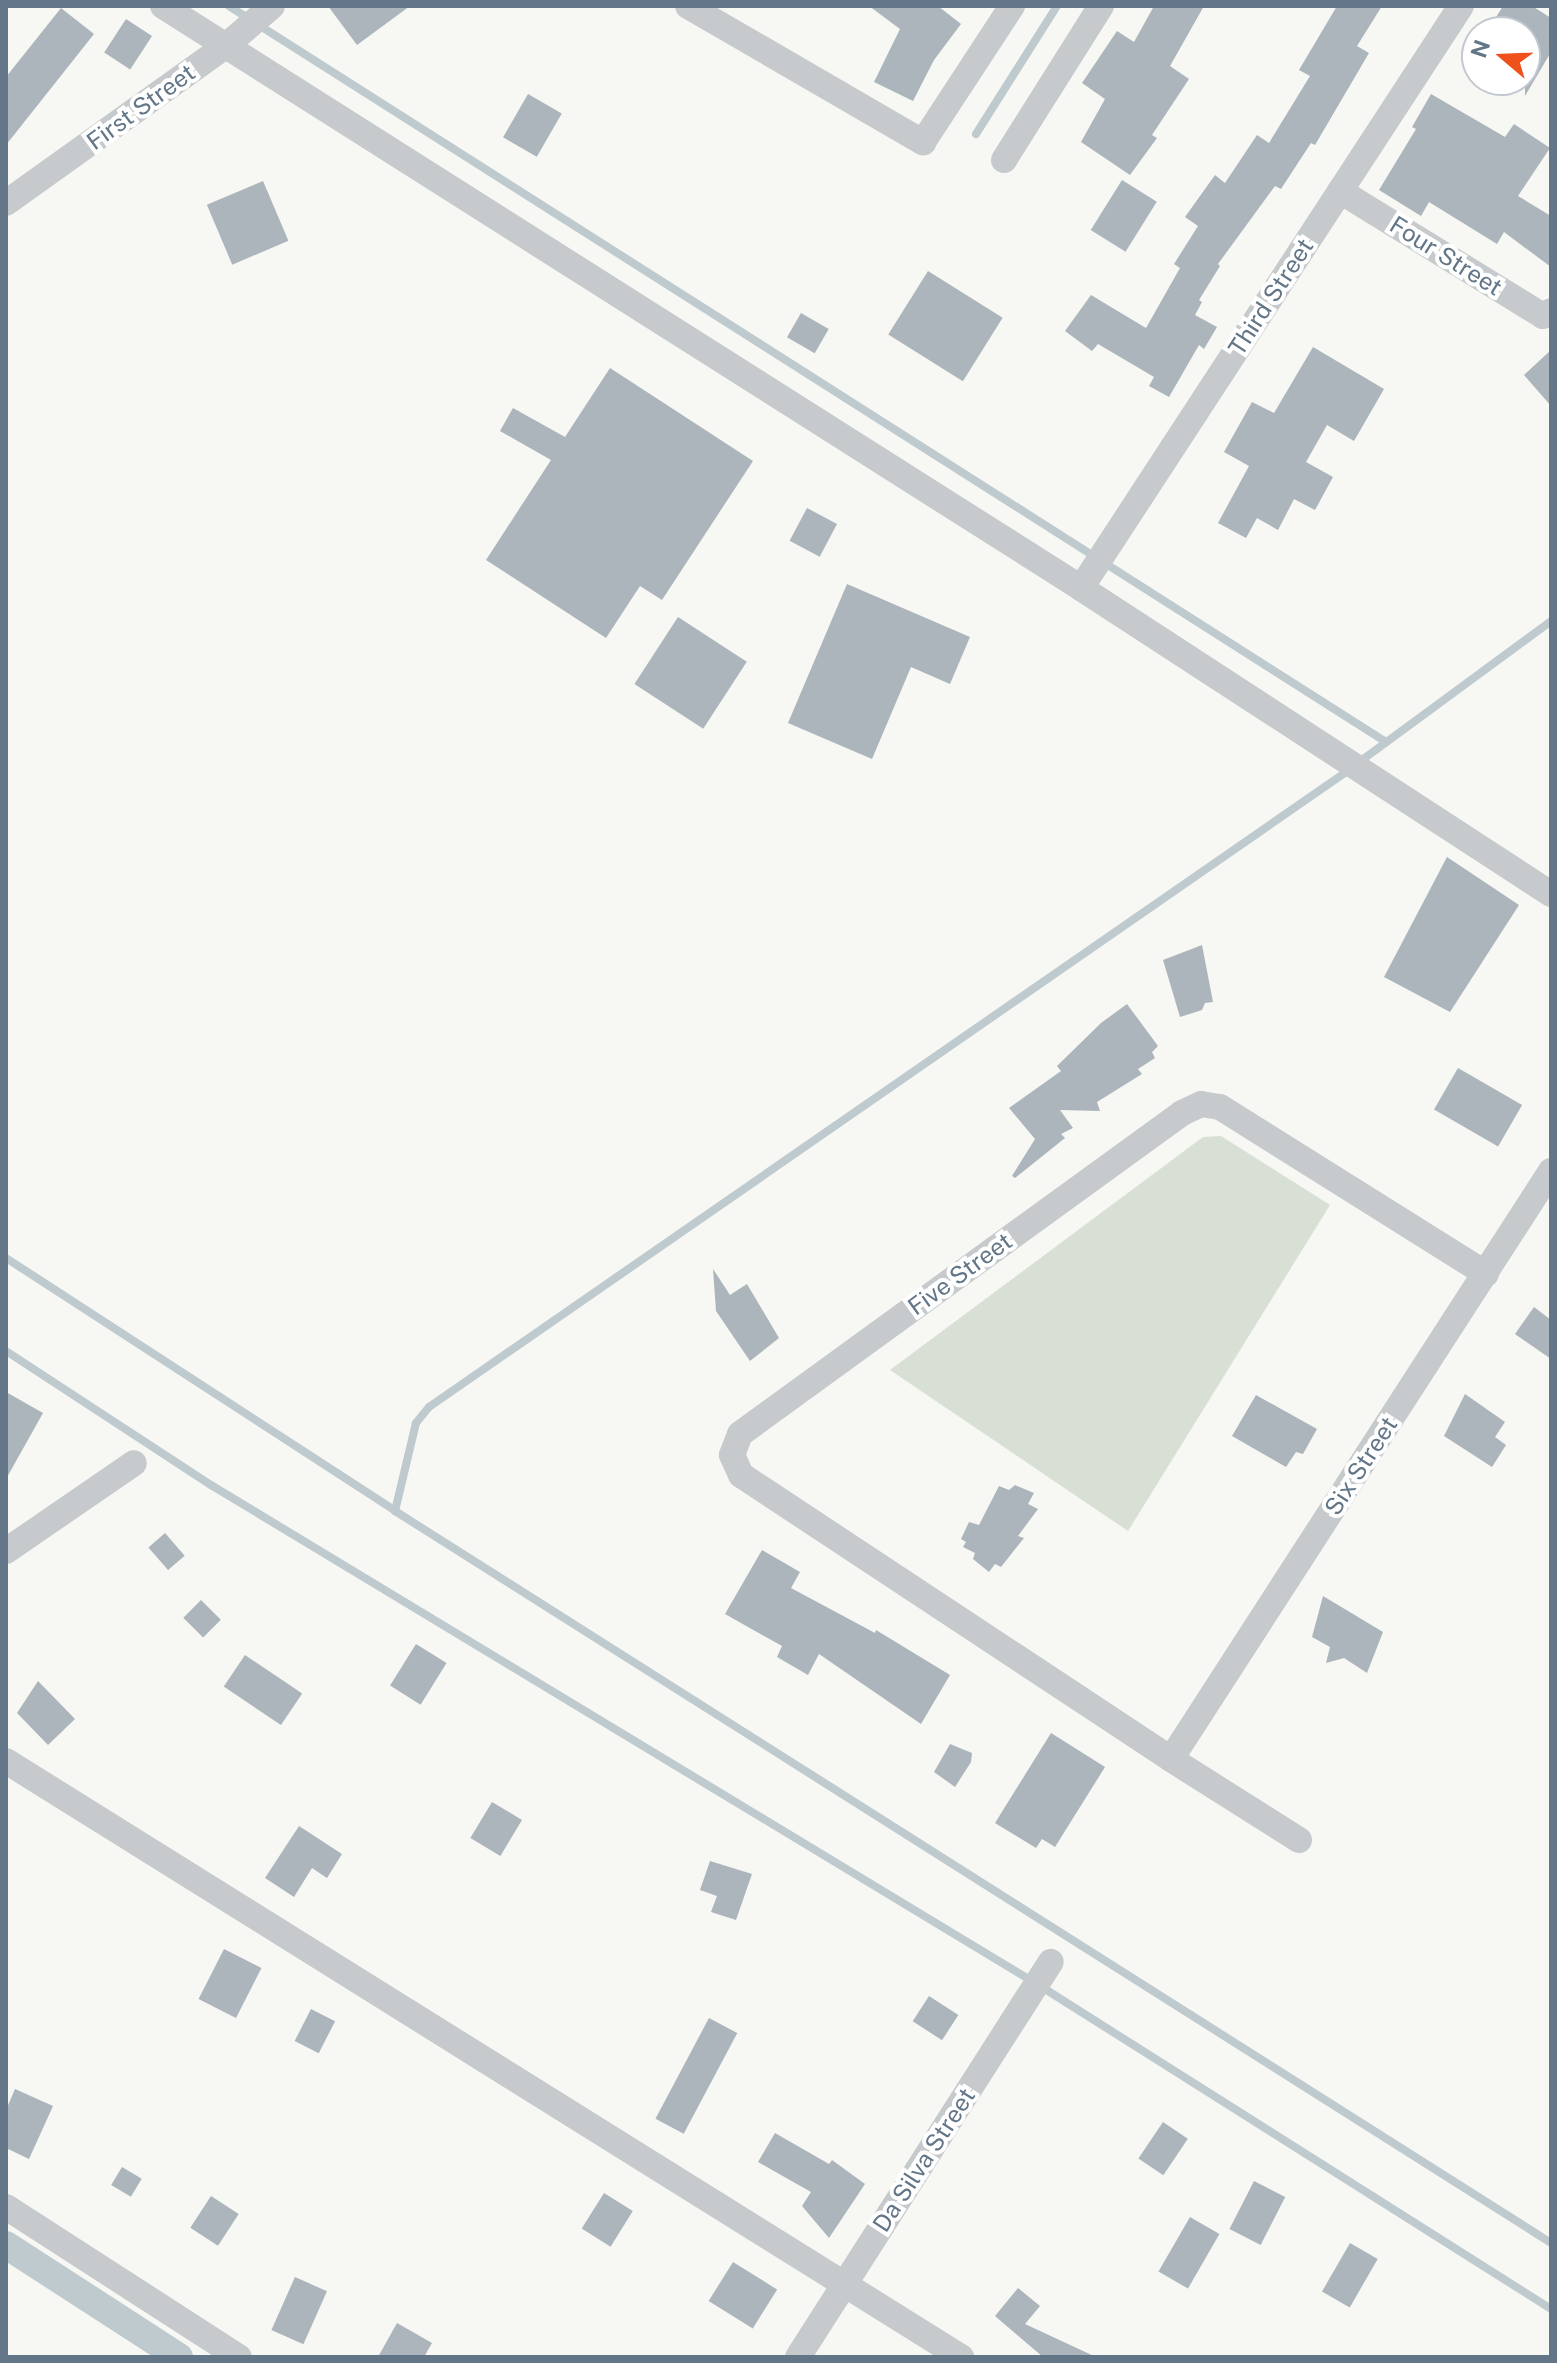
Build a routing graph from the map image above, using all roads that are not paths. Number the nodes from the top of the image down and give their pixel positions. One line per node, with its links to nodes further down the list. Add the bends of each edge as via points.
1 (163, 6): 7 (street)
2 (272, 6): 7 (street, First Street)
3 (688, 6): 4 (street, via 923,142)
4 (1012, 6)
5 (1101, 6): 8 (street)
6 (1461, 6): 9 (street, Third Street)
7 (228, 44): 10 (street, First Street); 12 (street)
8 (1004, 160)
9 (1340, 191): 11 (street, Four Street, via 1543,316); 12 (street, Third Street)
10 (6, 203)
11 (1551, 311)
12 (1081, 588): 13 (street)
13 (1551, 894)
14 (1551, 1171): 15 (street, Six Street)
15 (1486, 1274): 18 (street, Six Street); 18 (street, Five Street, via 1220,1107 1201,1104 740,1434 732,1455 741,1475)
16 (134, 1463): 17 (street)
17 (6, 1551)
18 (1171, 1759): 20 (street)
19 (6, 1761): 23 (street)
20 (1299, 1840)
21 (1051, 1962): 23 (street, Da Silva Street)
22 (6, 2207): 24 (street)
23 (845, 2283): 25 (street, Da Silva Street); 26 (street)
24 (239, 2357)
25 (798, 2357)
26 (961, 2357)

